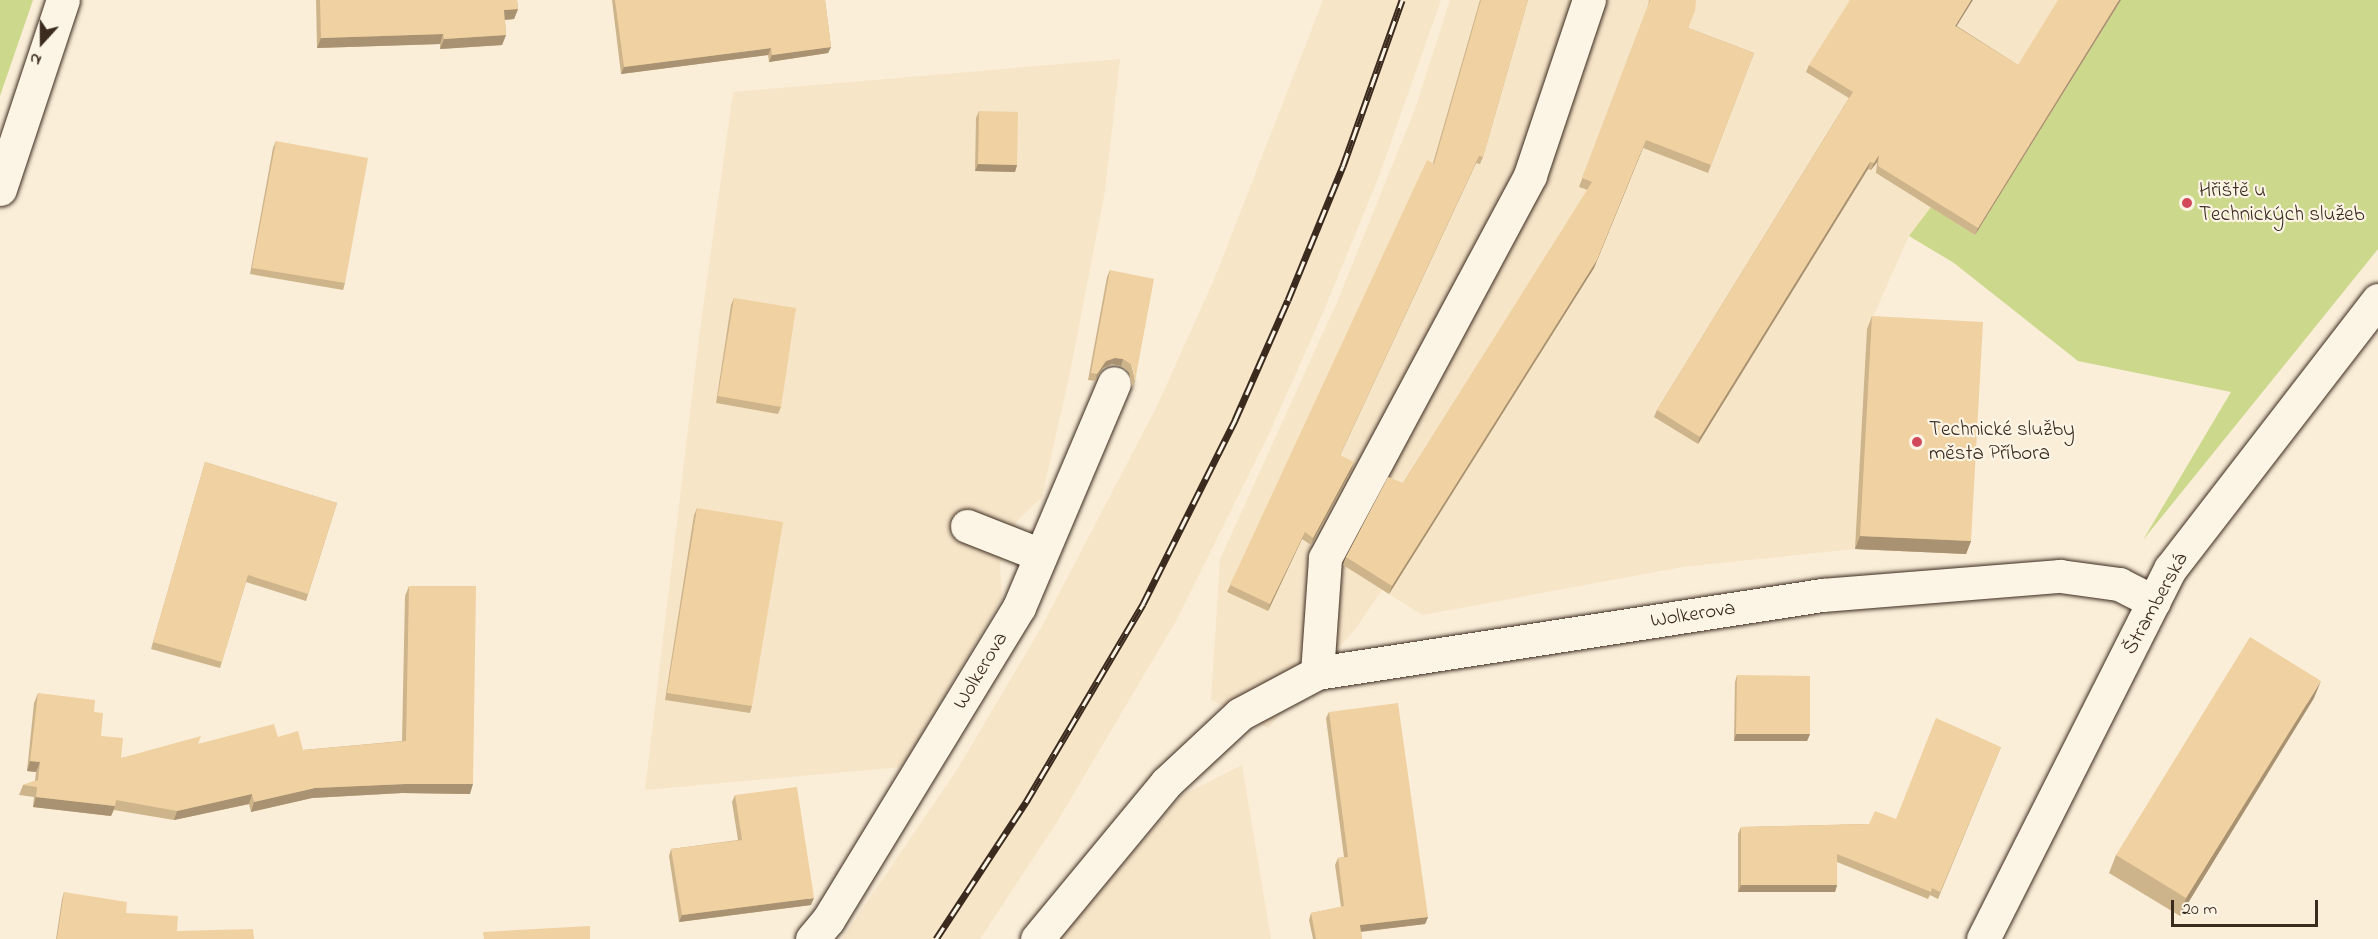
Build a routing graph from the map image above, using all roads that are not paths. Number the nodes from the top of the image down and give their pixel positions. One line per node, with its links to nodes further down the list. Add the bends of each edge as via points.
1 (63, 0): 3 (street)
2 (1589, 0): 9 (street, via 1530,176 1324,558)
3 (0, 189)
4 (2378, 300): 8 (street, Štramberská, via 2170,569)
5 (1114, 383): 7 (street, Wolkerova)
6 (968, 526): 7 (street)
7 (1041, 555): 10 (street, Wolkerova, via 1019,607 828,920)
8 (2154, 602): 9 (street, Wolkerova, via 2119,584 2060,576 1834,594); 12 (street, Štramberská)
9 (1317, 673): 11 (street, Wolkerova, via 1240,714 1166,783)
10 (812, 939)
11 (1037, 939)
12 (1983, 939)

